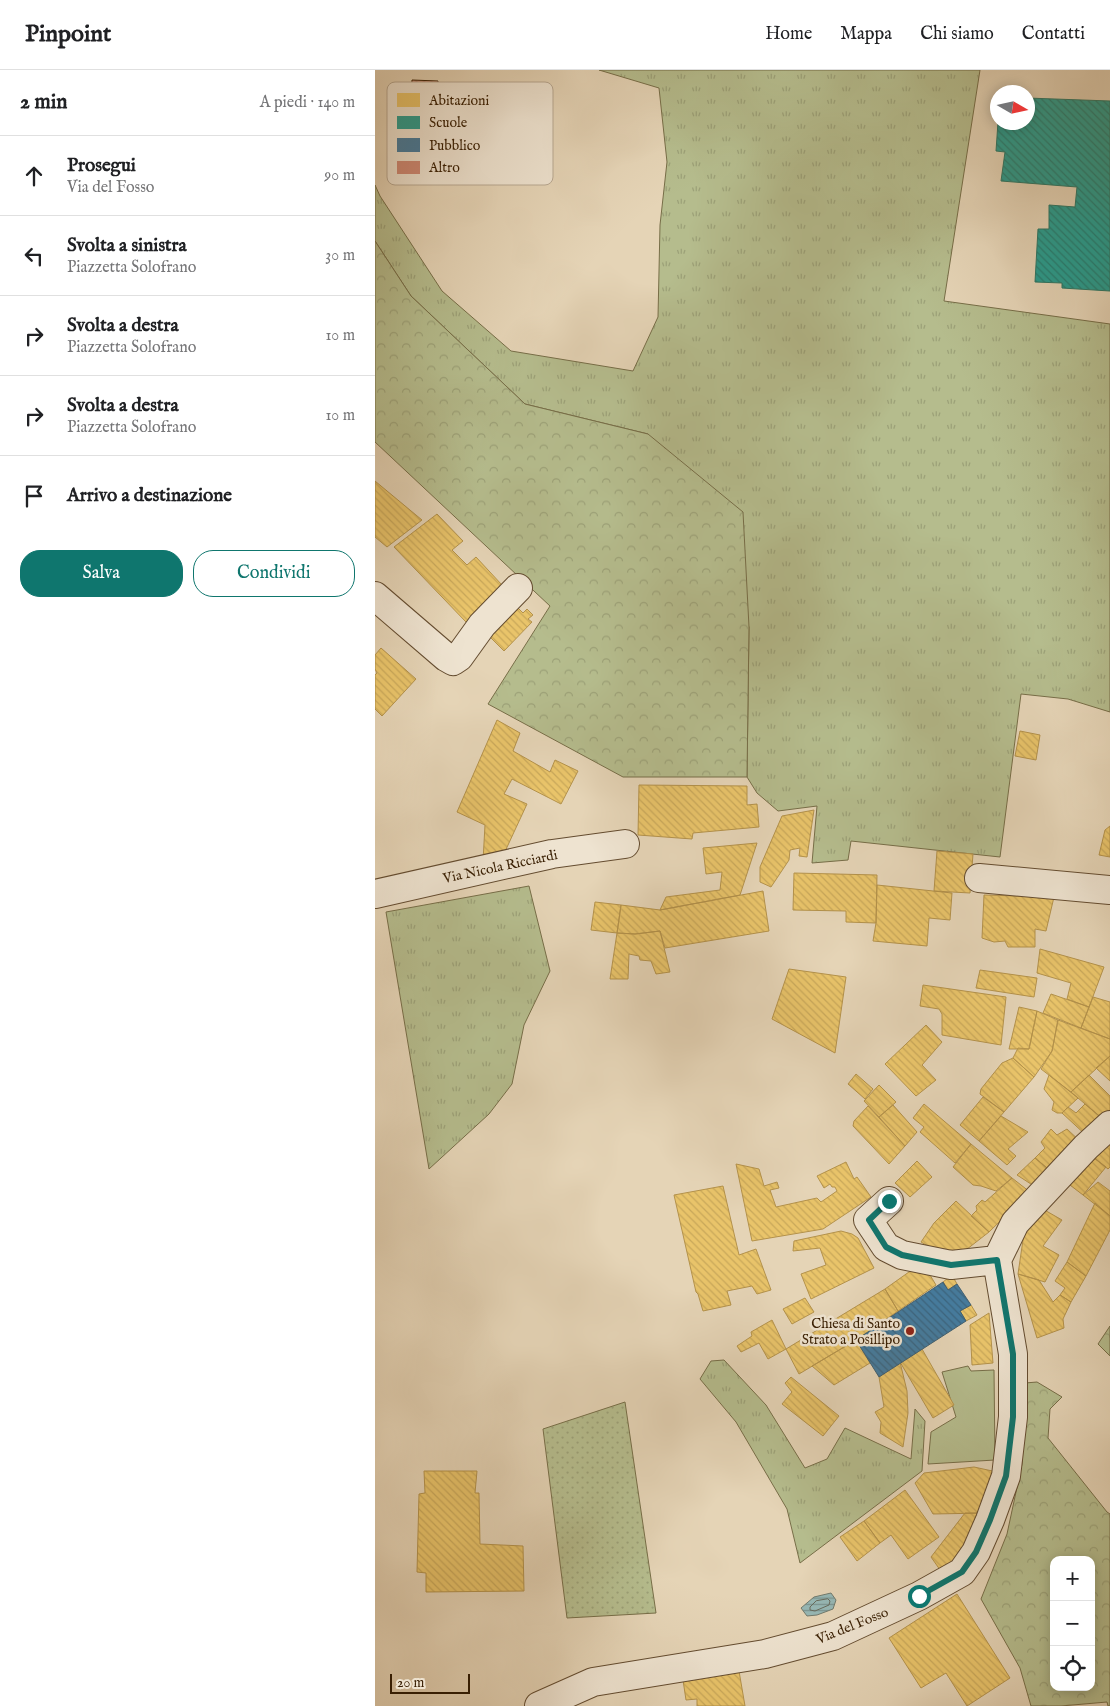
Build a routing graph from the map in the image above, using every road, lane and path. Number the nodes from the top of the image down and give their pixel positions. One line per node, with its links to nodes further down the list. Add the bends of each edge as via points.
1 (519, 588): 2 (street, via 482,625 459,658 453,661)
2 (375, 596)
3 (625, 844): 6 (street, Via Nicola Ricciardi, via 551,854)
4 (979, 878): 5 (street)
5 (1110, 890)
6 (375, 894)
7 (1110, 1125): 9 (street, via 1015,1223)
8 (889, 1201): 9 (street, via 869,1220 886,1247 902,1255 951,1265)
9 (997, 1260): 10 (street, Via del Fosso, via 1013,1354 1013,1417 1006,1476 976,1552 962,1572 833,1636 765,1654 593,1682)
10 (539, 1706)

